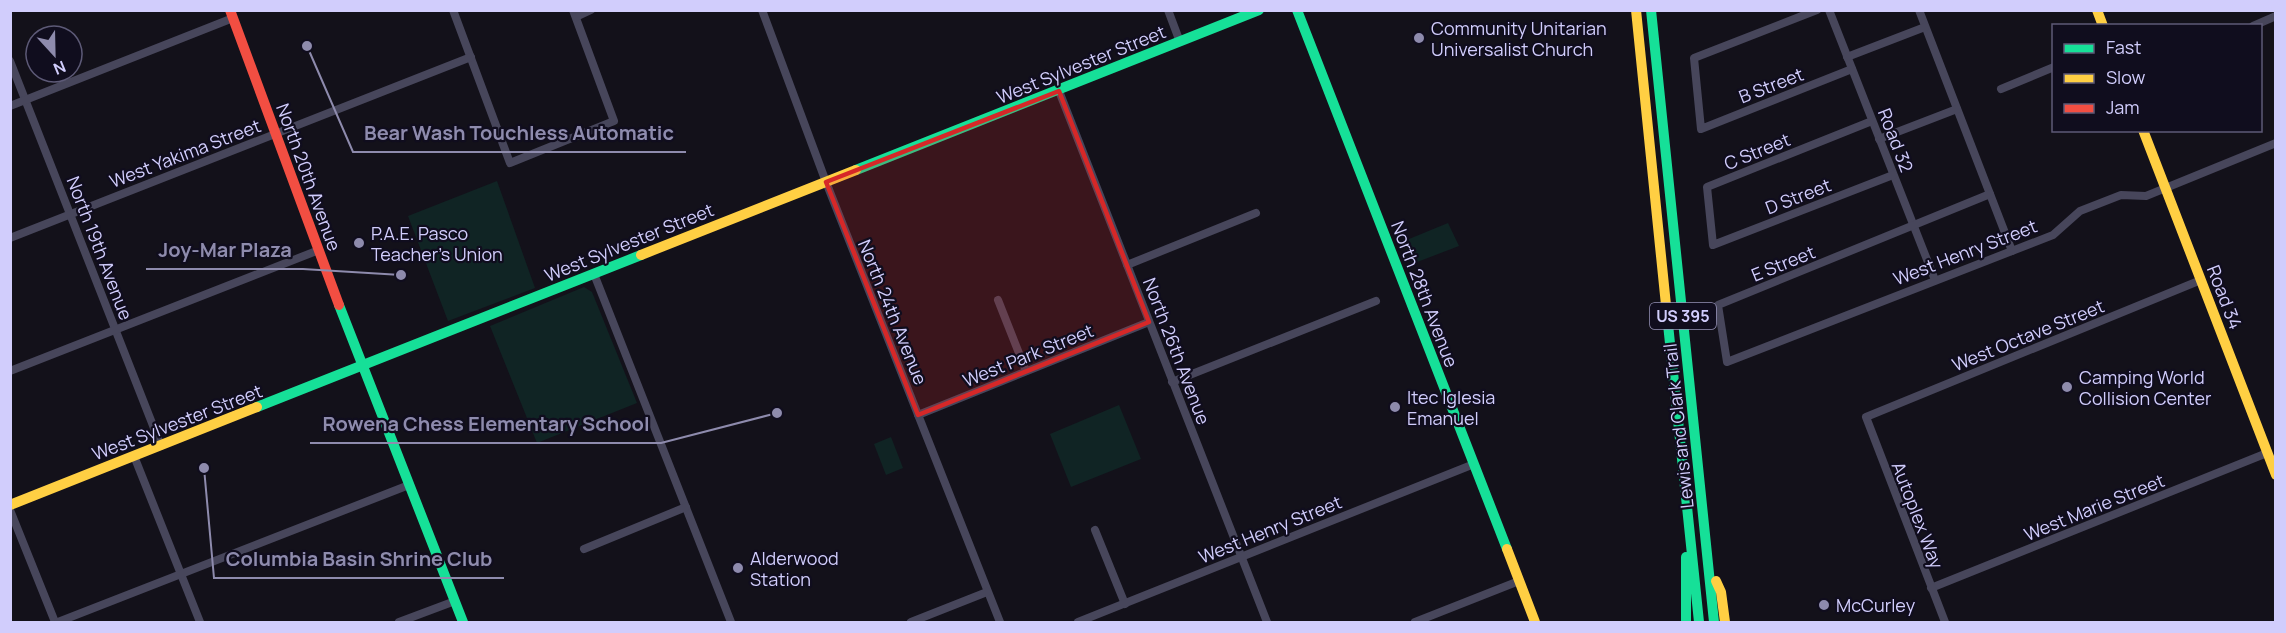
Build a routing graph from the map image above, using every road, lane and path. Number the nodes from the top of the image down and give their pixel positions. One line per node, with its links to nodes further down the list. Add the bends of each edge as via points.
1 (453, 10): 18 (street)
2 (591, 10): 13 (street)
3 (762, 10): 34 (street, North 24th Avenue)
4 (1168, 10): 17 (street)
5 (1259, 10): 17 (main road, West Sylvester Street)
6 (1297, 10): 62 (main road, North 28th Avenue)
7 (1636, 10): 69 (main road, Lewis and Clark Trail / US 395)
8 (1651, 10): 72 (main road, Lewis and Clark Trail / US 395)
9 (1817, 10): 22 (street, B Street, via 1694,58 1701,129)
10 (1829, 10): 19 (street, Road 32)
11 (1919, 10): 16 (street)
12 (231, 14): 25 (street); 30 (main road, North 20th Avenue)
13 (574, 14): 18 (street, via 614,121 510,163)
14 (2276, 16): 15 (street)
15 (2258, 24)
16 (1925, 27): 19 (street); 27 (street)
17 (1180, 42): 24 (main road, West Sylvester Street)
18 (471, 57): 30 (street, West Yakima Street)
19 (1848, 57): 22 (street, Road 32)
20 (10, 61): 25 (street, North 19th Avenue)
21 (2052, 68): 23 (street)
22 (1852, 69): 28 (street, Road 32)
23 (2001, 88)
24 (1059, 91): 34 (main road, West Sylvester Street); 44 (street, North 26th Avenue)
25 (26, 100): 26 (street); 38 (street, North 19th Avenue)
26 (10, 106)
27 (1957, 109): 31 (street); 36 (street)
28 (1872, 121): 31 (street, Road 32); 41 (street, C Street, via 1707,188)
29 (2145, 132): 35 (main road, Road 34)
30 (276, 134): 38 (street, West Yakima Street); 42 (main road, North 20th Avenue)
31 (1879, 139): 33 (street, Road 32)
32 (2276, 143): 35 (street, West Henry Street)
33 (1893, 175): 39 (street, Road 32); 41 (street, D Street)
34 (826, 182): 45 (main road, West Sylvester Street); 57 (street, North 24th Avenue)
35 (2166, 187): 43 (street, West Henry Street, via 2143,196 2116,196 2080,211 2056,233); 47 (main road, Road 34)
36 (1990, 194): 39 (street); 43 (street)
37 (1256, 213): 44 (street)
38 (70, 214): 40 (street, West Yakima Street); 51 (street, North 19th Avenue)
39 (1913, 226): 46 (street, Road 32); 52 (street, E Street, via 1718,305)
40 (10, 238)
41 (1713, 245)
42 (319, 250): 51 (street); 53 (main road, North 20th Avenue)
43 (2012, 251): 46 (street, West Henry Street)
44 (1127, 265): 50 (street, North 26th Avenue)
45 (594, 274): 53 (main road, West Sylvester Street); 66 (street)
46 (1935, 280): 52 (street, West Henry Street)
47 (2201, 280): 58 (street, West Octave Street); 60 (main road, Road 34)
48 (998, 300): 55 (street)
49 (1376, 301): 56 (street)
50 (1149, 322): 55 (street, West Park Street); 56 (street, North 26th Avenue)
51 (116, 330): 54 (street); 59 (street, North 19th Avenue)
52 (1727, 362)
53 (362, 367): 59 (main road, West Sylvester Street); 64 (main road, North 20th Avenue)
54 (10, 371)
55 (1026, 371): 57 (street, West Park Street)
56 (1172, 382): 71 (street, North 26th Avenue)
57 (918, 415): 76 (street, North 24th Avenue)
58 (1866, 417): 75 (street, Autoplex Way)
59 (161, 446): 61 (main road, West Sylvester Street)
60 (2267, 453): 63 (main road, Road 34); 75 (street, West Marie Street)
61 (134, 456): 65 (main road, West Sylvester Street); 73 (street)
62 (1474, 464): 71 (street, West Henry Street); 74 (main road, North 28th Avenue)
63 (2276, 475)
64 (409, 485): 73 (street); 77 (main road, North 20th Avenue)
65 (10, 505)
66 (686, 507): 70 (street); 83 (street)
67 (10, 510): 79 (street)
68 (1095, 530): 78 (street)
69 (1692, 535): 90 (main road, via 1686,555); 91 (main road, Lewis and Clark Trail / US 395)
70 (584, 549)
71 (1241, 557): 78 (street, West Henry Street); 87 (street, North 26th Avenue)
72 (1709, 564): 92 (main road, Lewis and Clark Trail / US 395); 93 (main road, via 1721,592)
73 (181, 574): 79 (street); 80 (street)
74 (1519, 580): 88 (street); 89 (main road, North 28th Avenue)
75 (1931, 588): 94 (street, Autoplex Way)
76 (987, 592): 84 (street); 85 (street, North 24th Avenue)
77 (455, 601): 81 (street); 82 (main road, North 20th Avenue)
78 (1125, 604): 86 (street, West Henry Street)
79 (57, 622)
80 (200, 622)
81 (399, 622)
82 (463, 622)
83 (731, 622)
84 (910, 622)
85 (999, 622)
86 (1078, 622)
87 (1267, 622)
88 (1415, 622)
89 (1535, 622)
90 (1686, 622)
91 (1700, 622)
92 (1714, 622)
93 (1725, 622)
94 (1945, 622)

